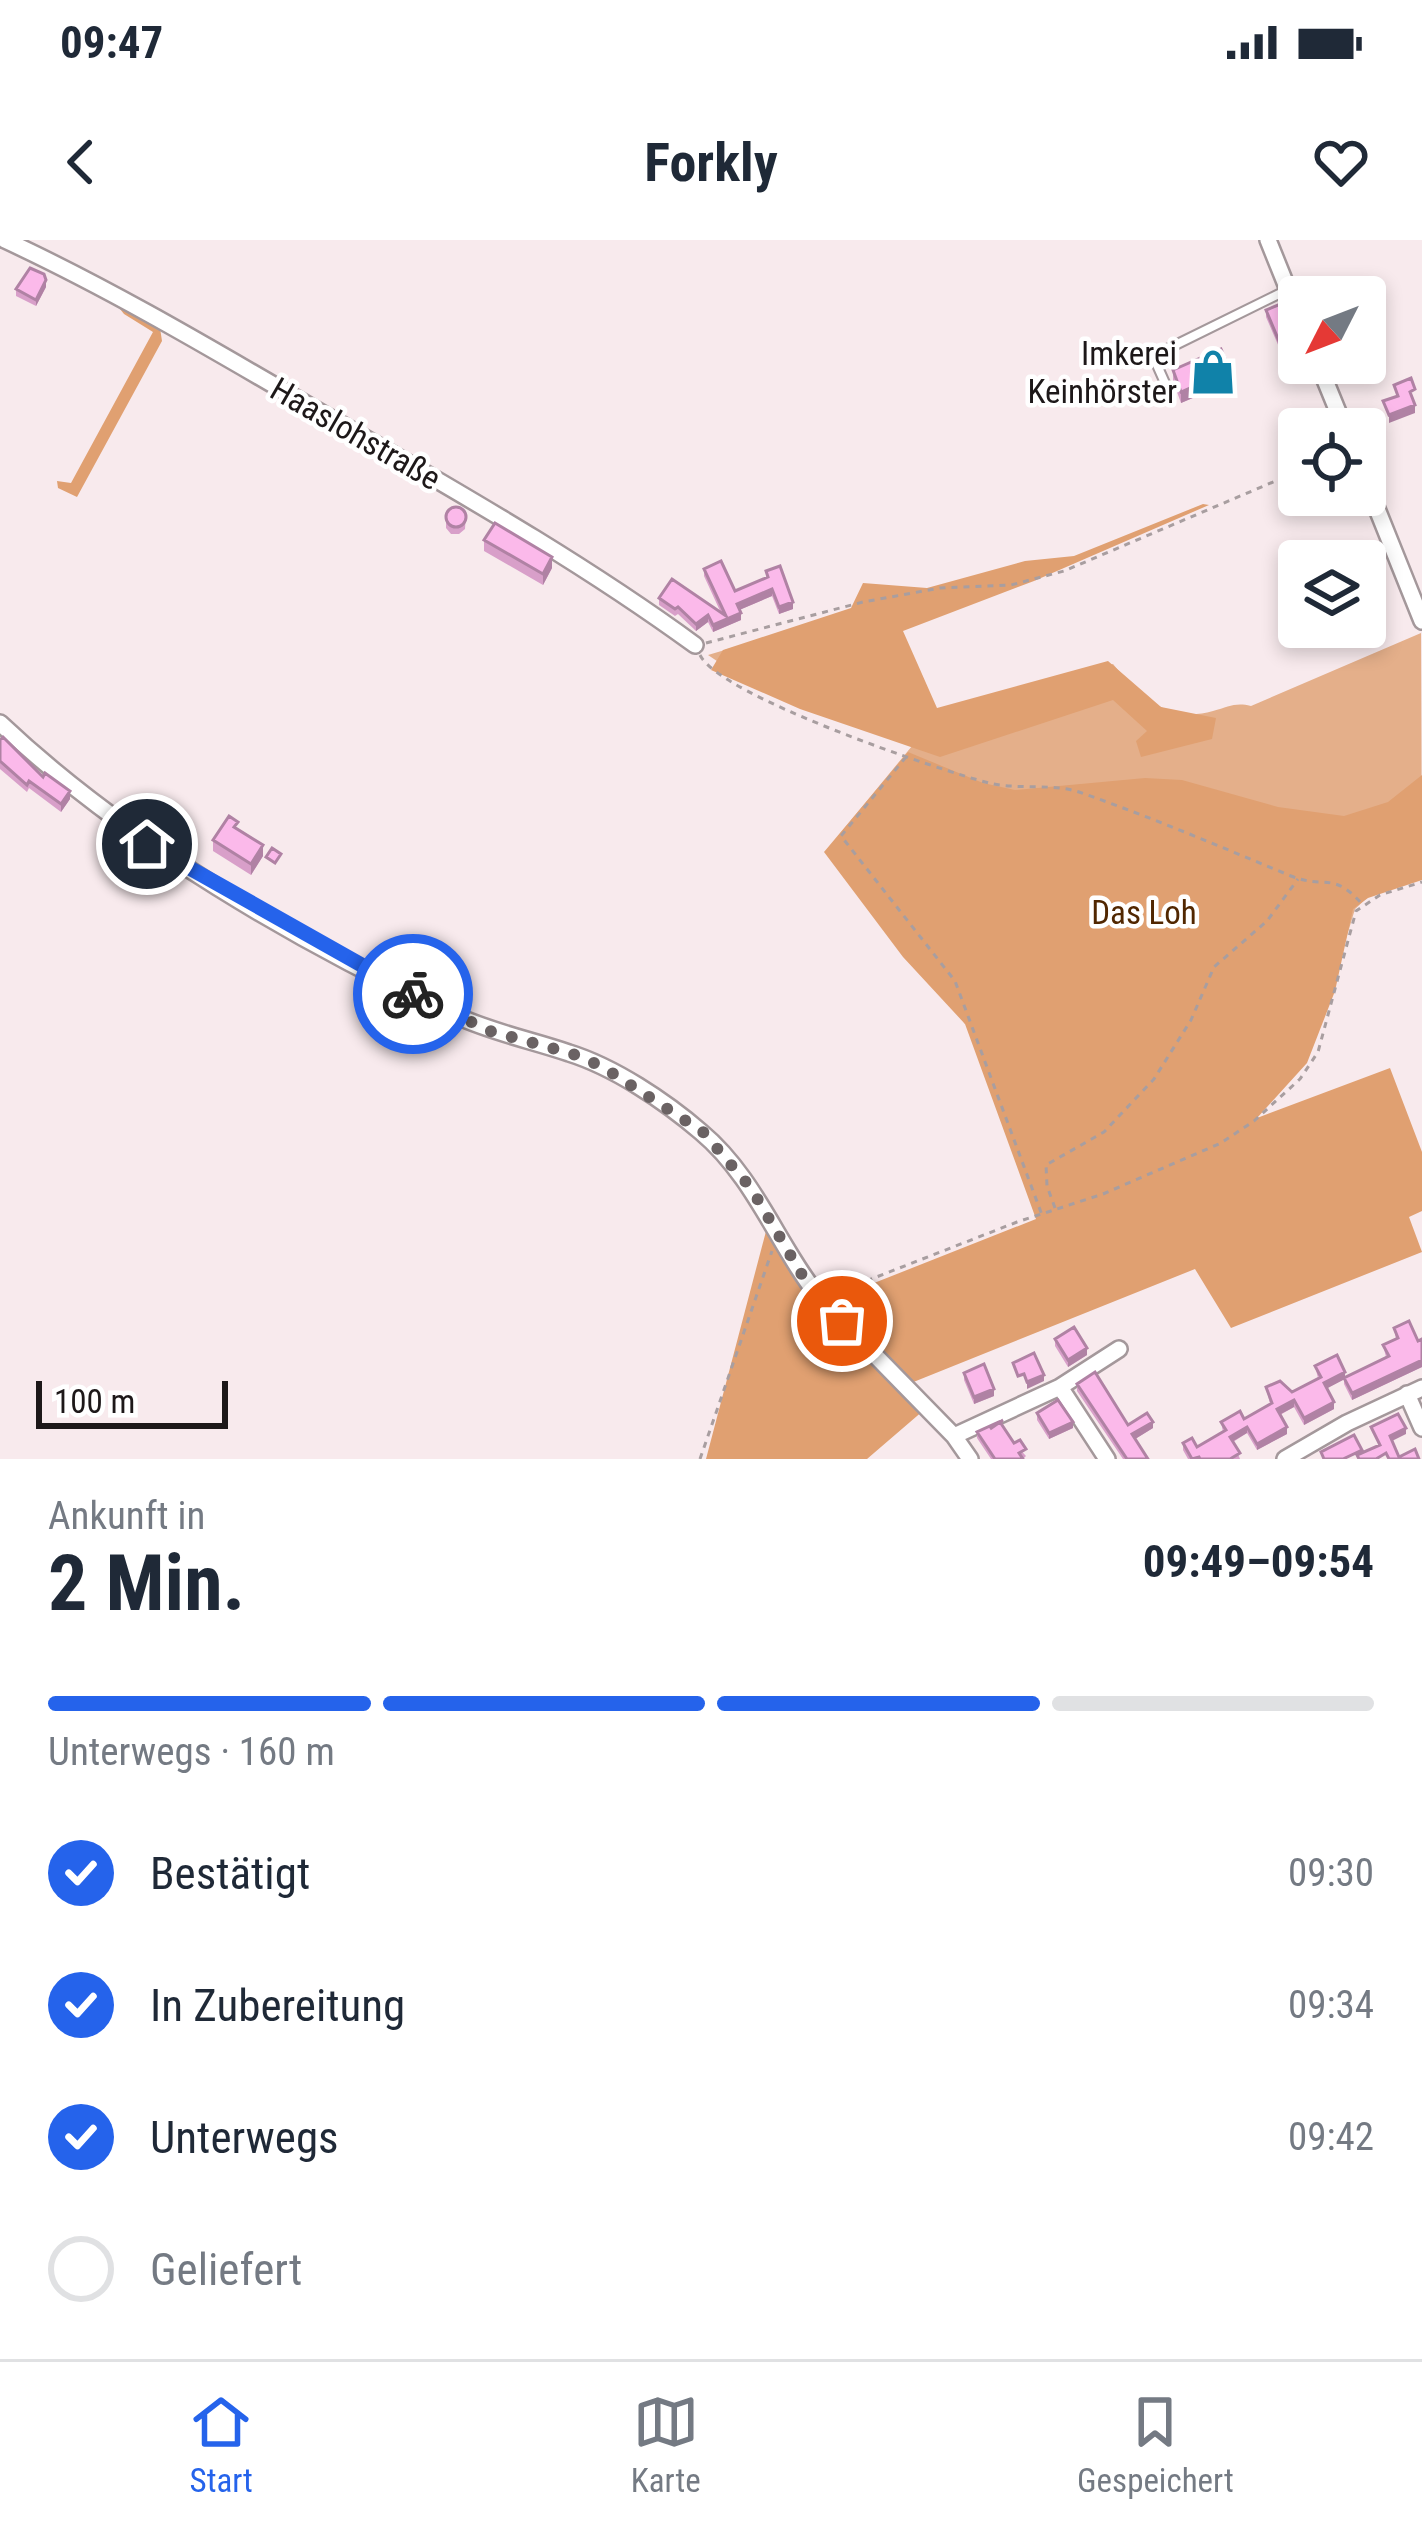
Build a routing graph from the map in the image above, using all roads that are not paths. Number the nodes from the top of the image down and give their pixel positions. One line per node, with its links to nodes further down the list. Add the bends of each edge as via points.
1 (5, 240): 8 (street, Haaslohstraße, via 492,512)
2 (1268, 240): 3 (street)
3 (1282, 276)
4 (1278, 295): 5 (lane, via 1153,356)
5 (1165, 383)
6 (1380, 516): 7 (street)
7 (1422, 621)
8 (695, 645)
9 (0, 723): 14 (street, via 147,844 490,1031 573,1054 703,1132 751,1188 822,1301)
10 (1119, 1349): 11 (street)
11 (1060, 1387): 14 (street); 15 (street)
12 (1414, 1391): 13 (street); 17 (street)
13 (1422, 1428)
14 (954, 1436): 16 (street)
15 (1104, 1453)
16 (970, 1459)
17 (1285, 1459)

